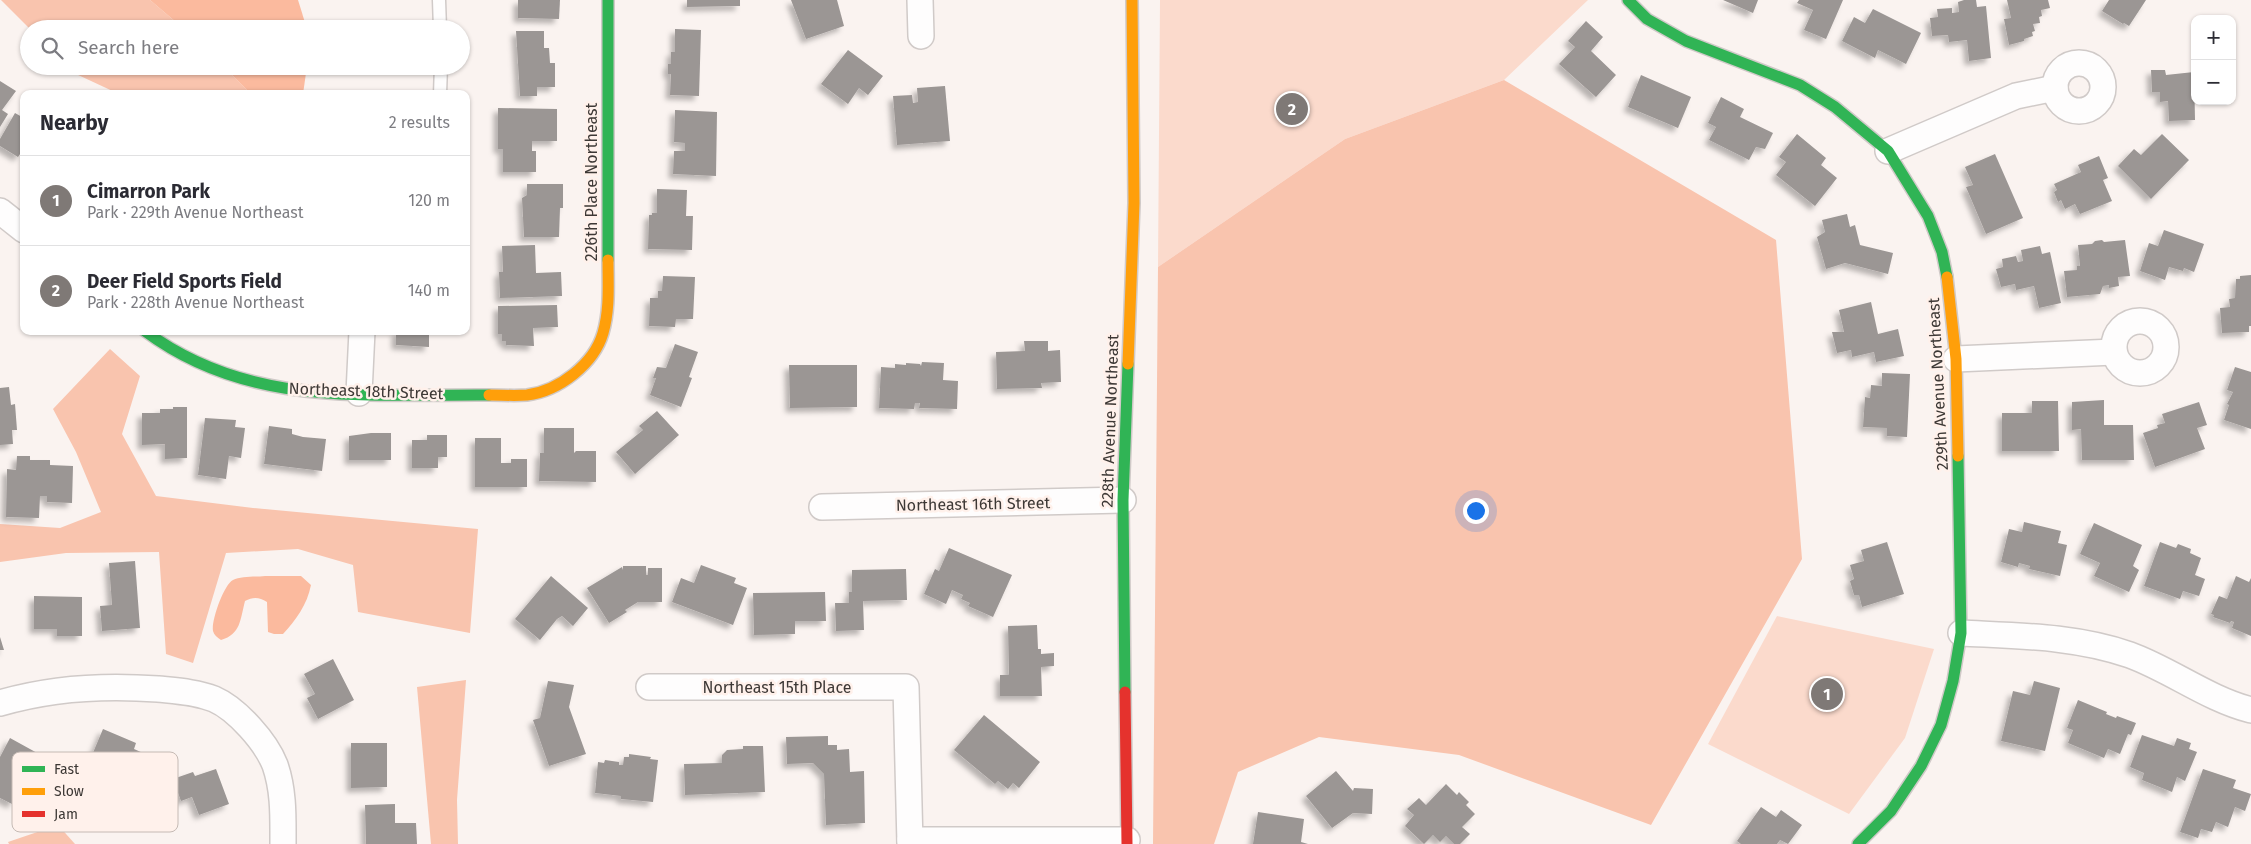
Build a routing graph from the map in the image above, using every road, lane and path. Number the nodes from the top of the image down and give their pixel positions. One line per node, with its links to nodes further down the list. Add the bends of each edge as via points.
1 (439, 0): 6 (lane)
2 (608, 0): 18 (street, 226th Place Northeast, via 608,306 603,334)
3 (920, 0): 7 (street)
4 (1132, 0): 20 (street, 228th Avenue Northeast, via 1134,203)
5 (1628, 0): 11 (street, 229th Avenue Northeast, via 1647,19 1686,41 1800,85 1835,106)
6 (440, 20)
7 (921, 36)
8 (441, 75): 10 (lane)
9 (2055, 88): 11 (street, via 2016,96)
10 (440, 90)
11 (1888, 151): 17 (street, 229th Avenue Northeast, via 1928,216 1942,252 1950,290)
12 (0, 211): 13 (street)
13 (20, 227)
14 (151, 335): 19 (street, Northeast 18th Street, via 193,362 233,378 313,393)
15 (362, 335): 19 (street)
16 (2114, 352): 17 (street)
17 (1956, 359): 22 (street, 229th Avenue Northeast)
18 (588, 360): 19 (street, Northeast 18th Street, via 551,389 527,395)
19 (359, 393)
20 (1123, 500): 21 (street, Northeast 16th Street); 27 (street, 228th Avenue Northeast)
21 (822, 507)
22 (1961, 633): 25 (street, via 2064,639 2096,645 2132,656); 29 (street, 229th Avenue Northeast, via 1941,725 1921,766 1891,811)
23 (649, 687): 26 (street, Northeast 15th Place, via 906,687)
24 (0, 704): 28 (street, via 76,688 127,687 190,692 215,699 236,713 274,764 282,791)
25 (2251, 710)
26 (910, 842): 27 (street)
27 (1127, 842)
28 (283, 844)
29 (1858, 844)

